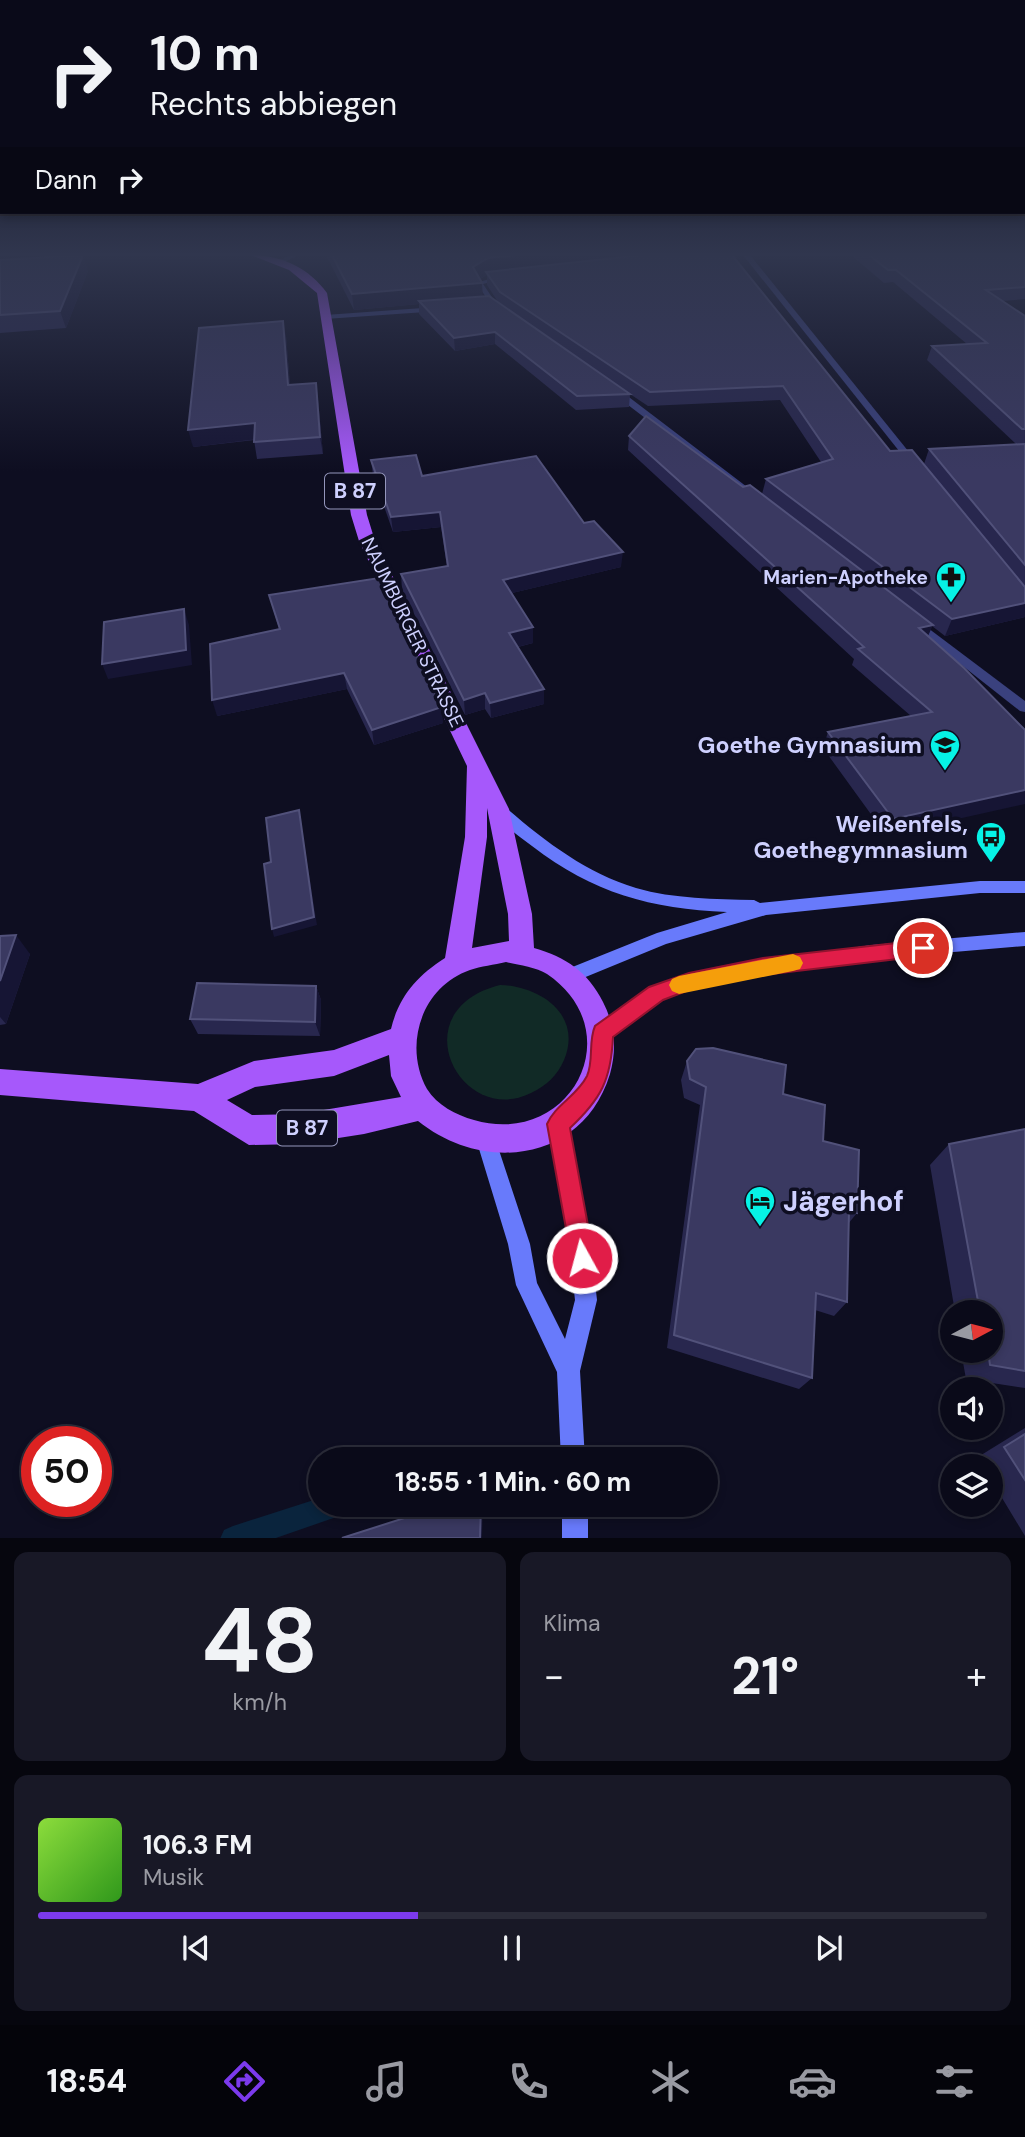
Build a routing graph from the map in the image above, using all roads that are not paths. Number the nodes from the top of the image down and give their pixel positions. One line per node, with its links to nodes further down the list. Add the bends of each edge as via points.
1 (328, 327): 10 (main road, NAUMBURGER STRASSE / B 87, via 367,541)
2 (804, 327): 4 (street)
3 (609, 386): 7 (street)
4 (907, 455): 5 (street); 6 (street)
5 (918, 455)
6 (924, 476)
7 (757, 498)
8 (904, 614): 9 (street)
9 (1025, 708)
10 (474, 757): 11 (main road, B 87); 16 (main road, B 87, via 476,836)
11 (498, 809): 13 (main road, via 559,858 636,894 691,904); 15 (main road, B 87, via 520,915)
12 (1025, 887): 13 (main road, via 980,887)
13 (766, 908): 17 (main road, via 663,938)
14 (1025, 939): 18 (main road, via 839,957 689,982 656,993)
15 (522, 952): 16 (main road, via 489,952); 17 (main road)
16 (457, 961): 19 (main road, via 429,979 419,992 404,1020)
17 (571, 975): 18 (main road, via 592,1001)
18 (603, 1032): 23 (main road, via 601,1067 594,1083 585,1099)
19 (401, 1038): 21 (main road, B 87, via 334,1063 254,1074); 22 (main road, via 404,1072)
20 (0, 1082): 21 (main road, B 87)
21 (198, 1098): 22 (main road, B 87, via 249,1130 300,1129)
22 (423, 1106): 24 (main road, via 451,1128)
23 (558, 1124): 24 (main road, via 523,1138); 25 (main road, via 586,1300)
24 (486, 1139): 25 (main road, via 527,1285)
25 (568, 1371): 26 (main road)
26 (572, 1447)
27 (575, 1517): 28 (main road)
28 (575, 1538)

